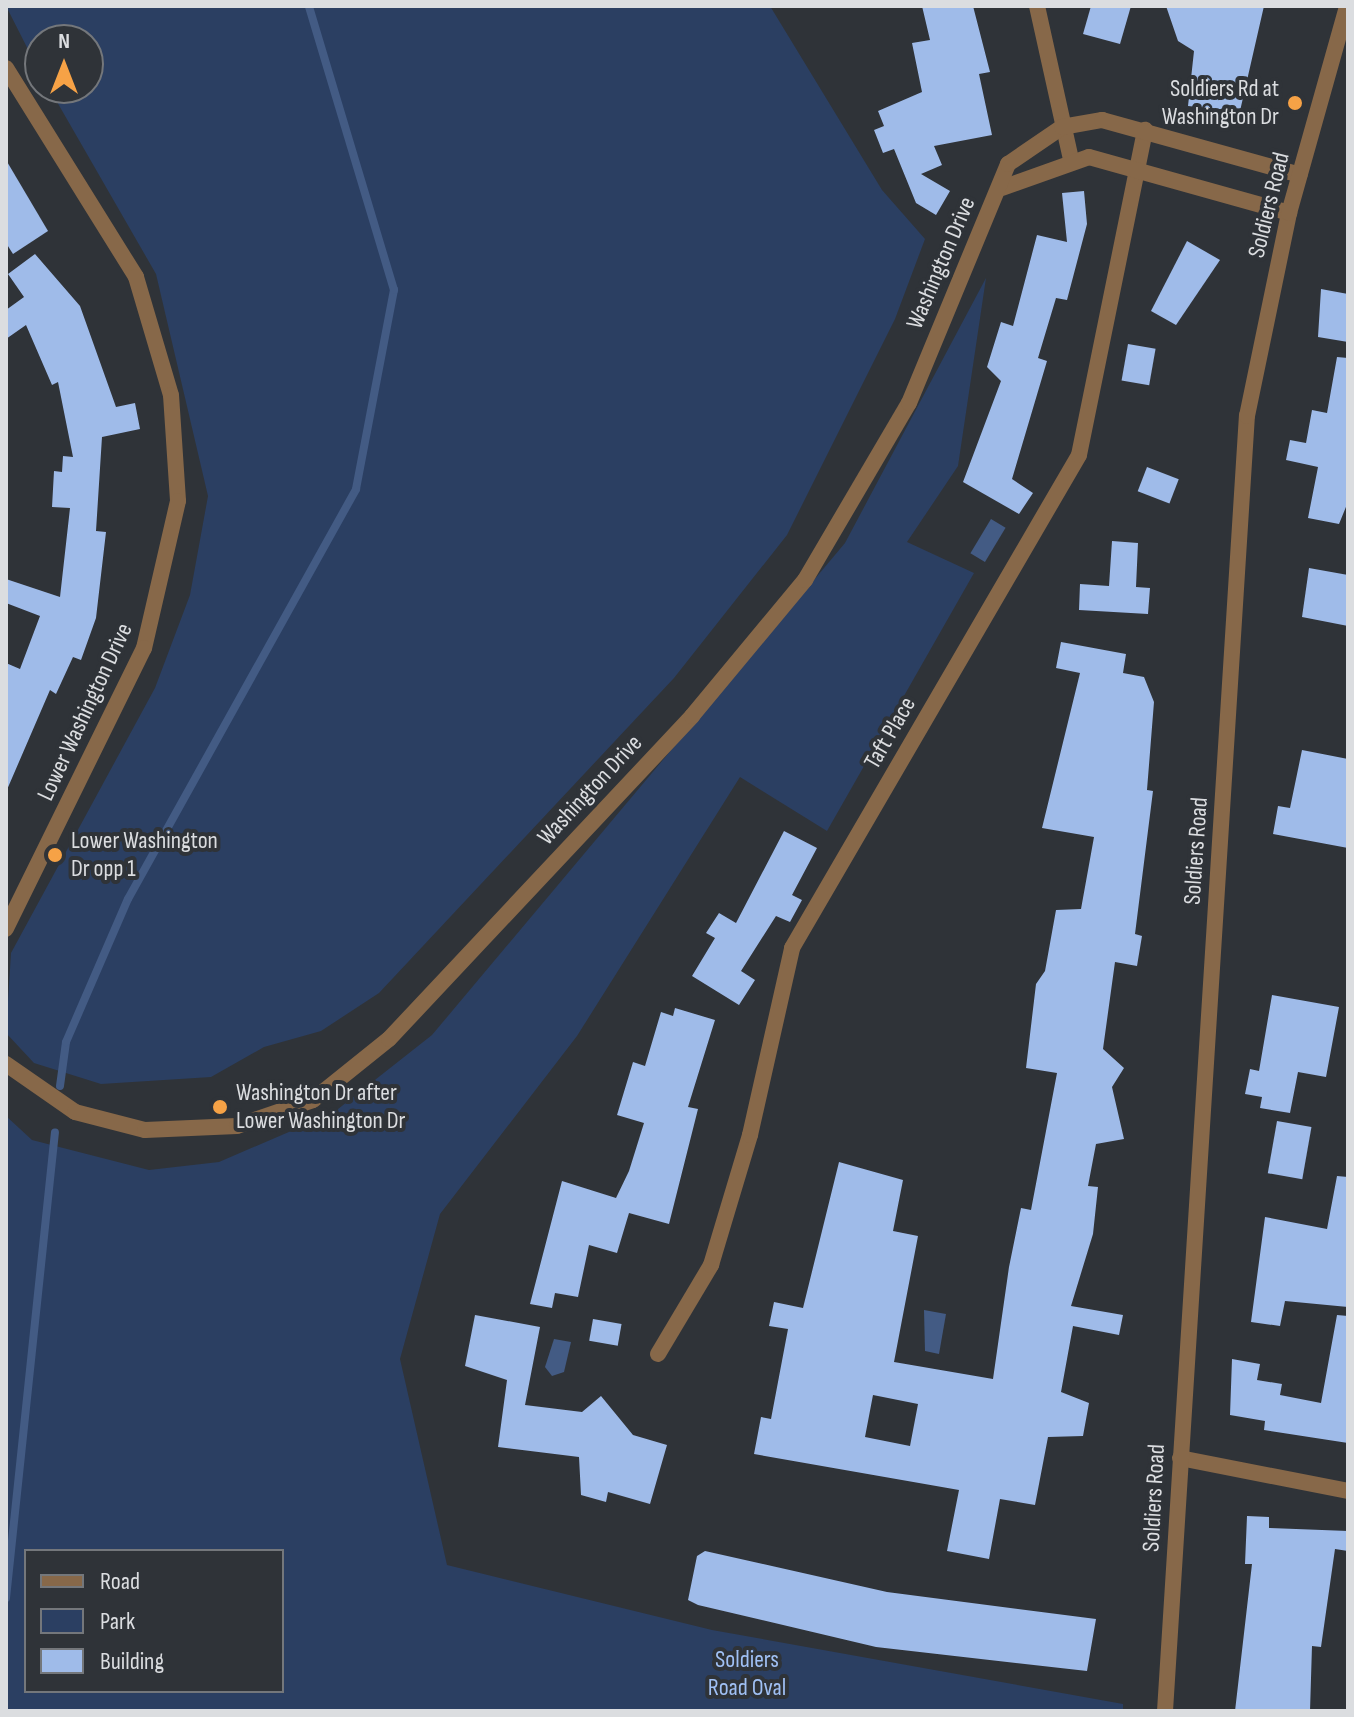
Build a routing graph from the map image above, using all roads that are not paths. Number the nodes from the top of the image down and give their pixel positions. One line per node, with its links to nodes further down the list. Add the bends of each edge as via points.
1 (1037, 6): 4 (street)
2 (1347, 6): 8 (street, Soldiers Road)
3 (6, 68): 11 (street, Lower Washington Drive, via 136,277 171,395 178,501 144,648)
4 (1062, 127): 5 (street, Washington Drive, via 1102,120); 6 (street); 9 (street, Washington Drive, via 1008,164)
5 (1145, 130): 7 (street, Taft Place); 8 (street, Washington Drive)
6 (1071, 159): 7 (street); 9 (street, Washington Drive)
7 (1135, 168): 10 (street); 13 (street, Taft Place, via 1079,455 792,948 750,1135 711,1265)
8 (1300, 175): 10 (street, Soldiers Road)
9 (1002, 188): 12 (street, Washington Drive, via 978,226 909,403 805,580 692,716 357,1068 272,1118 202,1131 104,1122 41,1093)
10 (1289, 213): 14 (street, Soldiers Road, via 1242,461)
11 (6, 929)
12 (7, 1064)
13 (658, 1354)
14 (1180, 1458): 15 (street); 16 (street, Soldiers Road)
15 (1348, 1491)
16 (1165, 1711)

